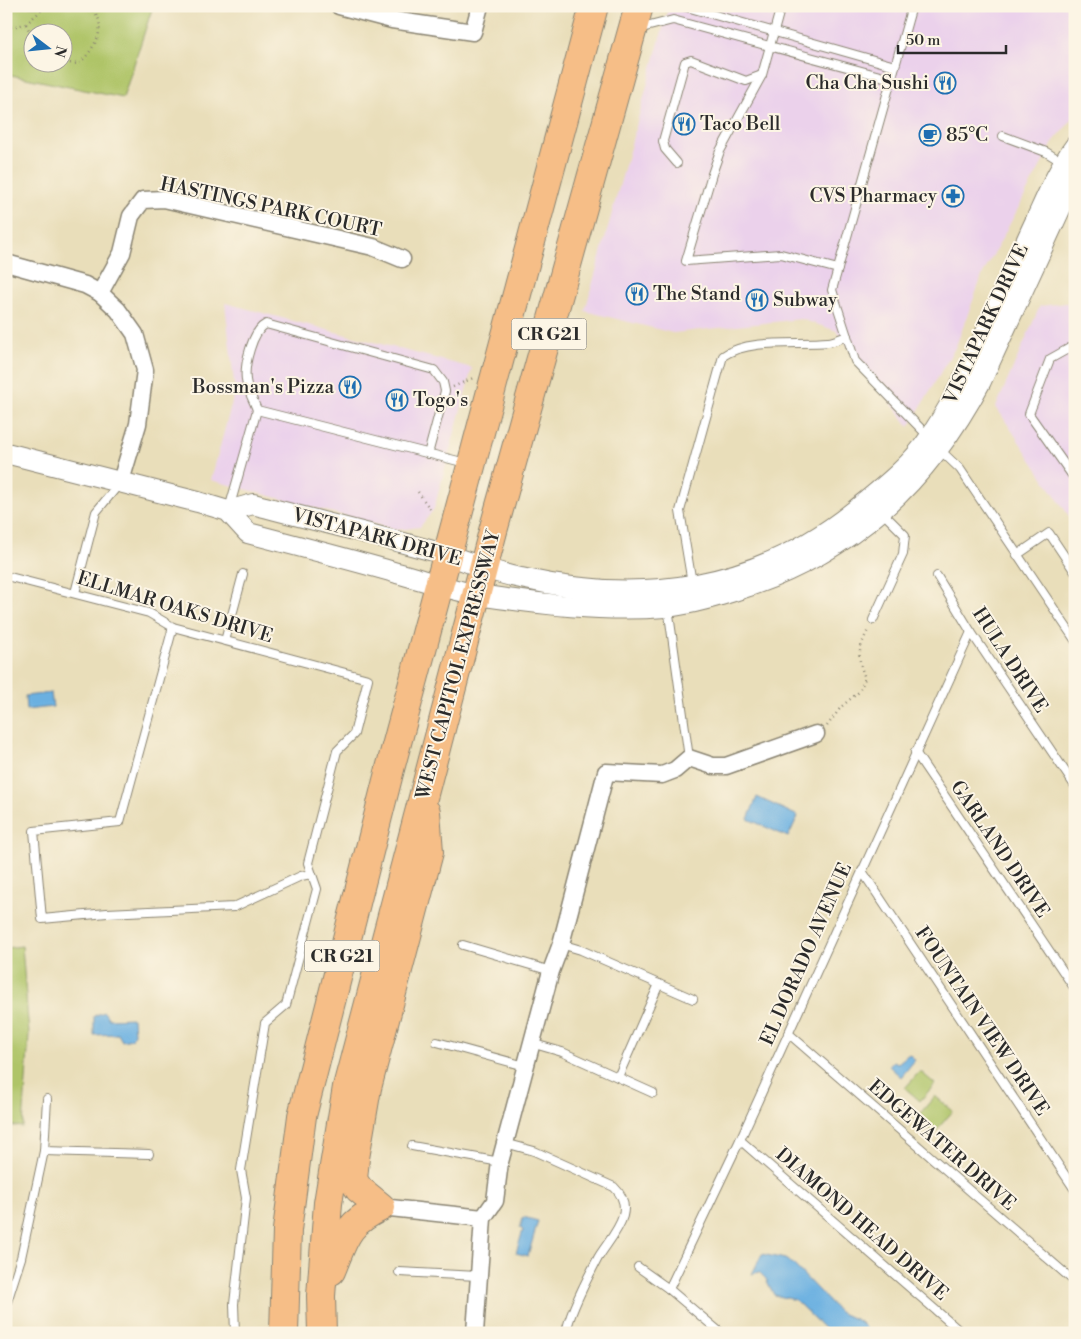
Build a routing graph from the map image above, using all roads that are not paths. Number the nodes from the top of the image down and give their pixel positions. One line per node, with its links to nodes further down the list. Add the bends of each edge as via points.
1 (339, 6): 2 (street, via 392,20 473,32)
2 (480, 6)
3 (594, 6): 27 (highway, WEST CAPITOL EXPRESSWAY / CR G21)
4 (683, 6): 8 (lane)
5 (781, 6): 8 (lane)
6 (912, 6): 10 (lane)
7 (635, 18): 9 (lane, via 673,20); 34 (highway, WEST CAPITOL EXPRESSWAY / CR G21)
8 (774, 31): 9 (lane); 10 (lane)
9 (770, 45): 11 (lane); 12 (lane)
10 (894, 66): 12 (lane)
11 (762, 75): 15 (lane, via 746,81 691,60 685,62 663,141 665,149); 19 (lane, via 720,152 686,261 781,254)
12 (891, 79): 19 (lane)
13 (1003, 136): 16 (lane, via 1046,152)
14 (1075, 146): 16 (street, VISTAPARK DRIVE)
15 (677, 163)
16 (1069, 169): 24 (street, VISTAPARK DRIVE)
17 (402, 258): 20 (street, HASTINGS PARK COURT, via 373,247 202,208 164,200 143,200 131,216 122,253)
18 (6, 263): 20 (street)
19 (838, 268): 21 (lane, via 832,290)
20 (100, 292): 29 (street, via 135,334 145,370 138,424)
21 (847, 336): 24 (lane, via 855,361); 40 (lane, via 830,342 734,348 723,356 680,511)
22 (1075, 345): 28 (lane, via 1050,359 1029,414)
23 (257, 410): 26 (lane); 26 (lane, via 246,380 251,344 260,327 266,324 434,370 445,391); 30 (lane)
24 (934, 443): 31 (street, VISTAPARK DRIVE, via 913,481); 33 (lane, via 960,470); 40 (street, VISTAPARK DRIVE, via 834,527 754,568)
25 (6, 453): 29 (street)
26 (428, 454): 27 (lane)
27 (470, 464): 32 (highway, WEST CAPITOL EXPRESSWAY / CR G21)
28 (1075, 474)
29 (121, 482): 30 (street); 41 (lane, via 96,512)
30 (228, 512): 32 (street, VISTAPARK DRIVE, via 253,504); 39 (street, VISTAPARK DRIVE, via 248,533)
31 (882, 512): 43 (street, VISTAPARK DRIVE, via 806,563 763,582 715,597); 44 (lane, via 905,535 903,554)
32 (447, 555): 34 (street, VISTAPARK DRIVE); 39 (highway, WEST CAPITOL EXPRESSWAY / CR G21)
33 (1017, 555): 35 (lane, via 1049,534); 47 (lane)
34 (484, 567): 40 (street, VISTAPARK DRIVE, via 518,578 585,590 633,592); 42 (highway, WEST CAPITOL EXPRESSWAY / CR G21)
35 (1075, 572)
36 (243, 574): 48 (lane)
37 (6, 576): 41 (lane, ELLMAR OAKS DRIVE)
38 (936, 576): 46 (lane, HULA DRIVE)
39 (439, 585): 42 (street, VISTAPARK DRIVE); 85 (highway, WEST CAPITOL EXPRESSWAY / CR G21, via 302,1116 287,1230)
40 (692, 585)
41 (75, 593): 45 (lane, ELLMAR OAKS DRIVE, via 149,613)
42 (476, 594): 43 (street, VISTAPARK DRIVE, via 584,607); 53 (highway, WEST CAPITOL EXPRESSWAY / CR G21)
43 (668, 606): 51 (lane)
44 (873, 620)
45 (173, 627): 48 (lane, ELLMAR OAKS DRIVE); 55 (lane, via 120,822 34,831 42,920 107,913 234,907)
46 (971, 632): 50 (lane, EL DORADO AVENUE); 52 (lane, HULA DRIVE)
47 (1075, 640)
48 (225, 641): 55 (lane, ELLMAR OAKS DRIVE, via 368,679 354,734 337,751 308,863)
49 (816, 734): 51 (street, via 726,766 713,766)
50 (915, 752): 54 (lane, EL DORADO AVENUE); 60 (lane, GARLAND DRIVE)
51 (689, 758): 56 (street, via 675,770 662,775 606,772)
52 (1075, 786)
53 (424, 790): 76 (highway, via 429,852 368,1088 355,1158 353,1180); 83 (highway, WEST CAPITOL EXPRESSWAY / CR G21, via 346,1088 328,1203)
54 (862, 871): 62 (lane, EL DORADO AVENUE); 75 (lane, FOUNTAIN VIEW DRIVE)
55 (311, 874): 86 (lane, ELLMAR OAKS DRIVE, via 317,889 286,1005 265,1023 241,1170 246,1198 234,1304)
56 (561, 944): 58 (street); 59 (lane)
57 (463, 945): 58 (lane)
58 (551, 971): 64 (street)
59 (659, 984): 61 (lane); 66 (lane)
60 (1075, 989)
61 (693, 998)
62 (788, 1034): 69 (lane, EL DORADO AVENUE); 81 (lane, EDGEWATER DRIVE)
63 (437, 1042): 65 (lane)
64 (531, 1043): 65 (street); 66 (lane, via 562,1052)
65 (525, 1066): 70 (street)
66 (618, 1077): 67 (lane)
67 (653, 1093)
68 (47, 1100): 72 (lane)
69 (740, 1140): 82 (lane, EL DORADO AVENUE); 91 (lane, DIAMOND HEAD DRIVE)
70 (505, 1143): 74 (street); 89 (lane, via 534,1151 614,1187 621,1195 624,1206 622,1219 598,1258)
71 (412, 1146): 74 (lane)
72 (44, 1151): 73 (lane); 84 (lane, via 21,1258)
73 (149, 1154)
74 (500, 1162): 77 (street, via 495,1201)
75 (1075, 1190)
76 (381, 1207): 77 (street); 83 (highway, via 362,1216 347,1232)
77 (483, 1218): 80 (street)
78 (638, 1266): 82 (lane)
79 (399, 1272): 80 (lane)
80 (478, 1276): 88 (street)
81 (1075, 1282)
82 (669, 1289): 90 (lane)
83 (322, 1296): 87 (highway, WEST CAPITOL EXPRESSWAY / CR G21)
84 (6, 1305)
85 (280, 1327)
86 (234, 1333)
87 (322, 1333)
88 (476, 1333)
89 (566, 1333)
90 (721, 1333)
91 (962, 1333)

